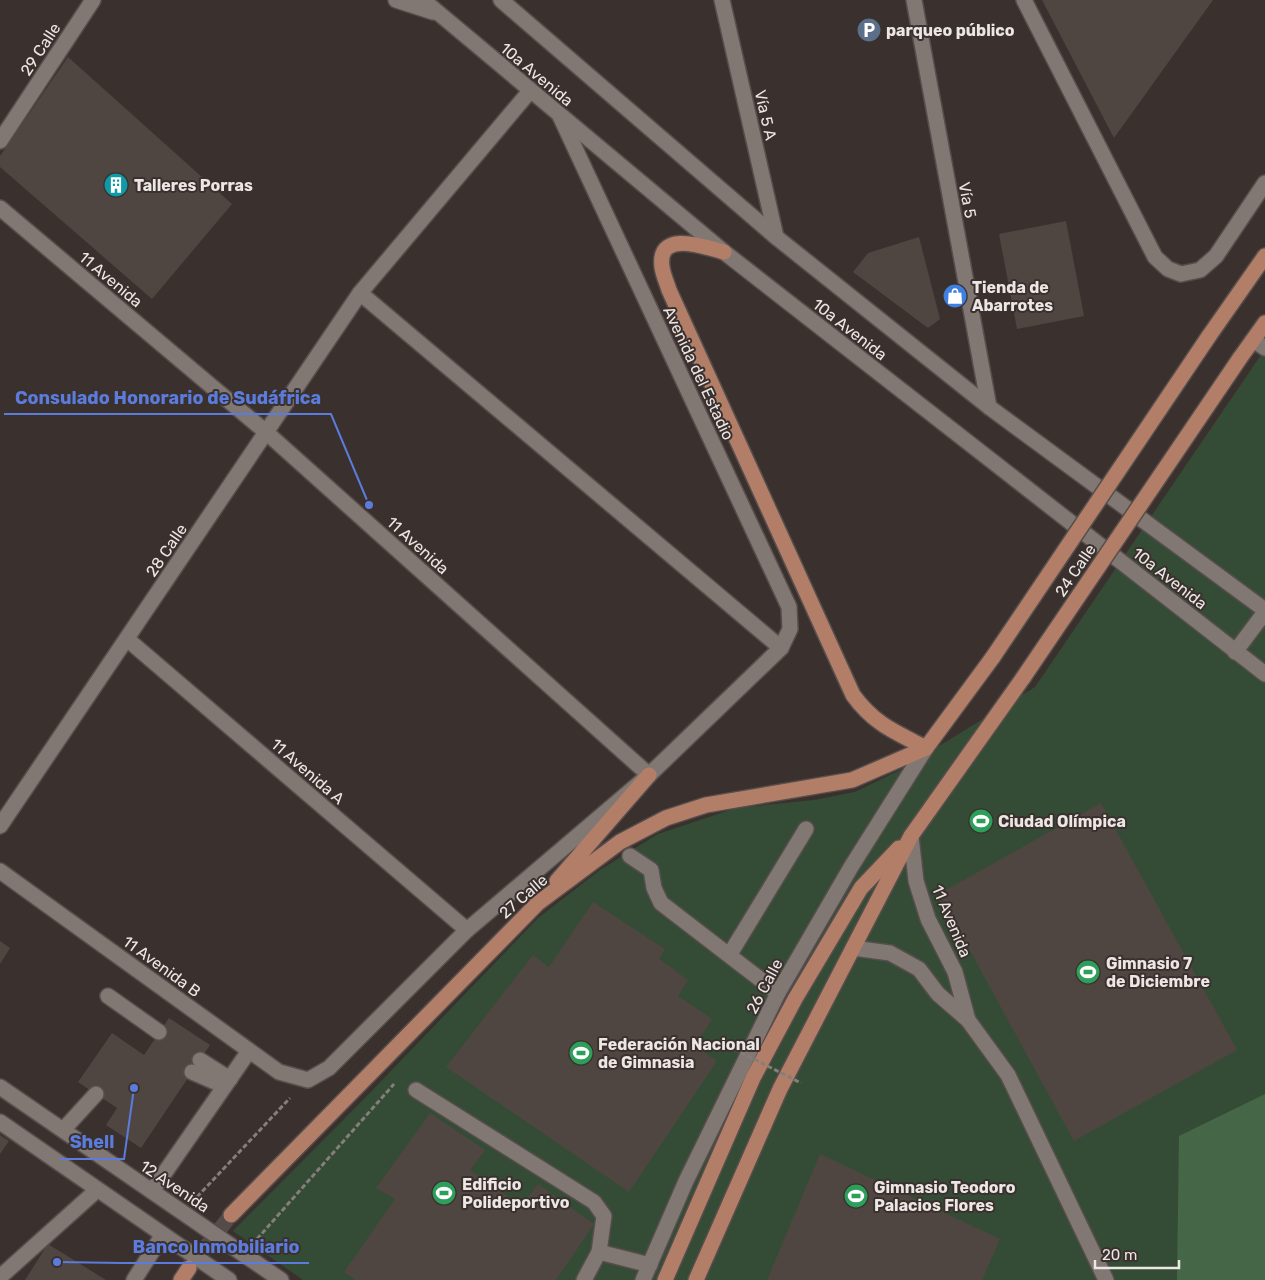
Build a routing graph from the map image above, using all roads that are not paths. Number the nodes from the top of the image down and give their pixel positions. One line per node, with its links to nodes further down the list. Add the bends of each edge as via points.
1 (94, 0): 11 (street, 29 Calle)
2 (396, 0): 8 (street)
3 (423, 0): 8 (street, 10a Avenida)
4 (501, 0): 14 (street, 10a Avenida)
5 (722, 0): 14 (street, Vía 5 A)
6 (914, 0): 20 (street, Vía 5)
7 (1024, 0): 12 (street, via 1155,257 1168,269 1180,274 1200,270 1216,256)
8 (440, 15): 9 (street, 10a Avenida)
9 (530, 91): 10 (street, 10a Avenida); 17 (street, 28 Calle)
10 (560, 116): 15 (street, 10a Avenida); 24 (street, Avenida del Estadio, via 789,607 790,629)
11 (0, 141)
12 (1265, 183)
13 (0, 208): 21 (street, 11 Avenida)
14 (776, 237): 20 (street, 10a Avenida)
15 (724, 252): 25 (street, 10a Avenida); 27 (main road, via 687,243 674,244 663,256 662,267 669,290 853,695 866,713)
16 (1265, 256): 27 (main road, 24 Calle, bridge, via 993,657)
17 (360, 294): 21 (street, 28 Calle); 24 (street)
18 (1265, 323): 19 (main road, 24 Calle)
19 (1259, 344): 31 (main road, 24 Calle, bridge, via 1240,358 1023,678)
20 (989, 407): 22 (street, 10a Avenida)
21 (266, 433): 23 (street, 28 Calle); 28 (street, 11 Avenida)
22 (1265, 611): 25 (street)
23 (127, 639): 29 (street, 28 Calle); 35 (street, 11 Avenida A)
24 (781, 648): 28 (street, 27 Calle)
25 (1235, 652): 26 (street, 10a Avenida)
26 (1265, 674)
27 (926, 748): 34 (main road, 27 Calle, via 852,780 706,805 666,818 620,842); 38 (street, 26 Calle, via 851,867)
28 (649, 775): 34 (main road); 35 (street, 27 Calle)
29 (0, 826)
30 (806, 830): 37 (street)
31 (911, 836): 36 (main road); 40 (street, 11 Avenida, via 916,881 928,919 955,972); 63 (main road, via 861,888 795,999 754,1078)
32 (630, 856): 37 (street, via 652,870 654,888 661,903)
33 (0, 871): 42 (street, 11 Avenida B)
34 (538, 903): 53 (main road, 27 Calle)
35 (467, 930): 44 (street, 27 Calle, via 329,1068)
36 (853, 948): 40 (street, via 890,953 919,969 938,994); 64 (main road, via 780,1089)
37 (730, 954): 38 (street)
38 (778, 993): 56 (street, 26 Calle, via 686,1181)
39 (108, 996): 41 (street)
40 (968, 1020): 65 (street, via 1008,1075)
41 (159, 1032)
42 (249, 1051): 44 (street, 11 Avenida B, via 279,1072); 45 (street)
43 (196, 1066): 45 (street)
44 (308, 1080)
45 (227, 1083): 52 (street)
46 (0, 1086): 50 (street, 12 Avenida)
47 (416, 1090): 55 (street, via 594,1202 604,1216)
48 (96, 1094): 50 (street)
49 (0, 1122): 51 (street)
50 (63, 1130): 52 (street, 12 Avenida)
51 (97, 1190): 54 (street); 57 (street)
52 (152, 1191): 60 (street, 12 Avenida)
53 (232, 1215)
54 (162, 1236): 58 (street); 59 (street)
55 (599, 1252): 56 (street); 61 (street)
56 (650, 1265): 62 (street, 26 Calle)
57 (0, 1277)
58 (220, 1277)
59 (134, 1280)
60 (281, 1280)
61 (584, 1280)
62 (643, 1280)
63 (665, 1280)
64 (696, 1280)
65 (1106, 1280)

